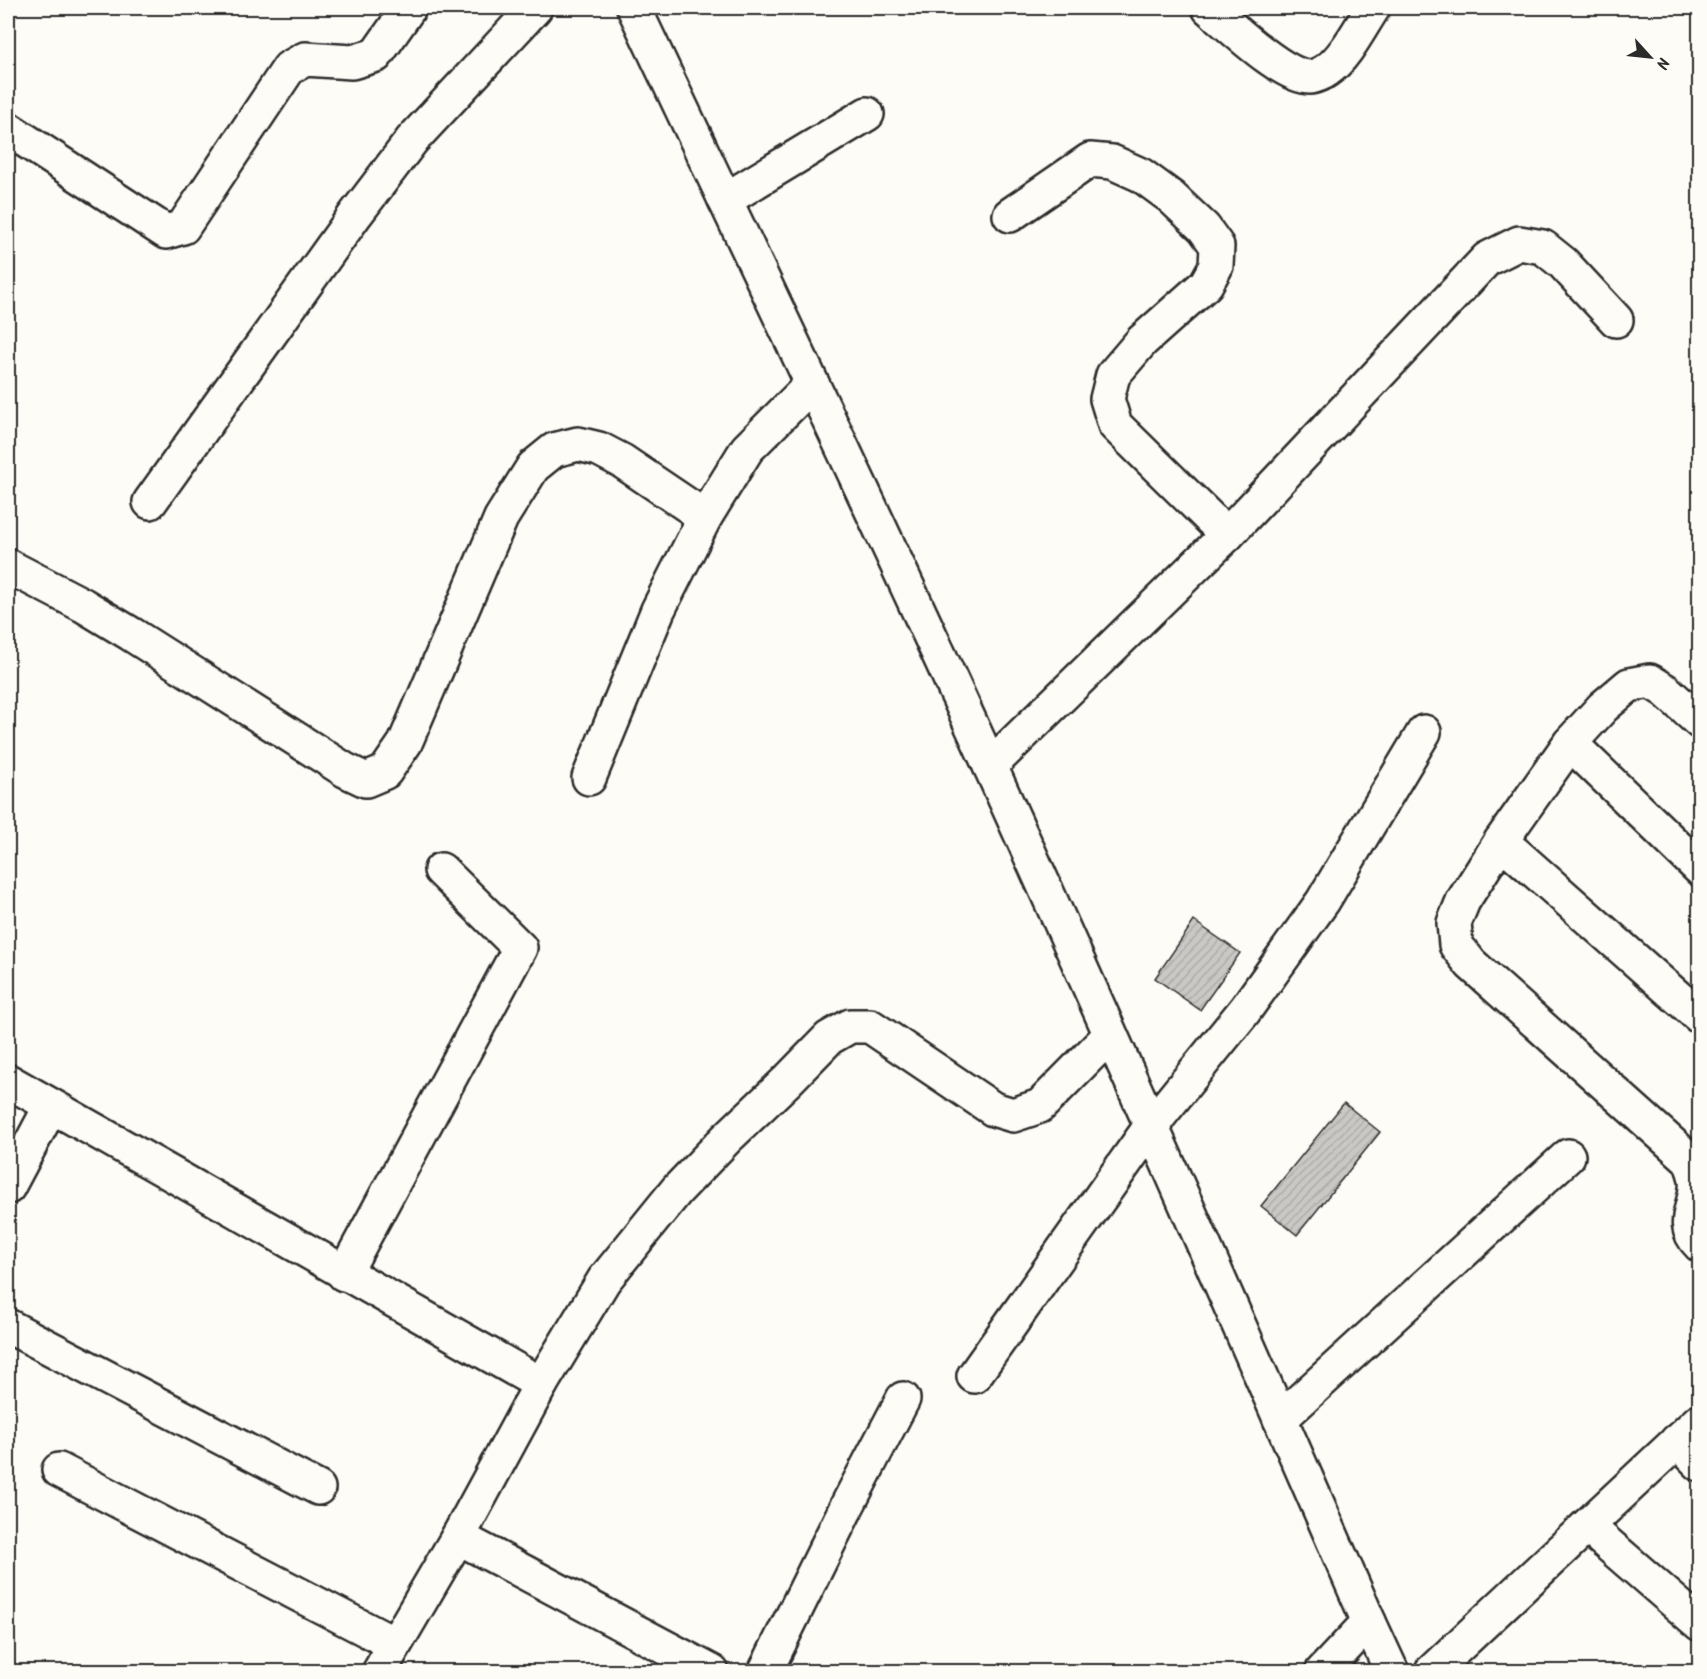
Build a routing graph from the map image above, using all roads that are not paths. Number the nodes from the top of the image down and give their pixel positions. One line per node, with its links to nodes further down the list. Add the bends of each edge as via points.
1 (409, 8): 7 (street, via 376,55 352,62 305,59 289,68 183,227 166,232)
2 (536, 8): 12 (street, via 412,140)
3 (634, 8): 8 (street)
4 (1209, 8): 5 (street, via 1291,73 1311,77 1328,70)
5 (1373, 8)
6 (867, 114): 8 (street)
7 (8, 129)
8 (725, 200): 11 (street)
9 (1010, 215): 14 (street, via 1090,160 1112,162 1156,186 1211,237 1217,246 1216,266 1206,284 1142,341 1113,375 1107,399 1115,424)
10 (1616, 320): 14 (street, via 1543,247 1519,243 1487,259)
11 (812, 384): 13 (street, via 747,449); 19 (street)
12 (150, 502)
13 (705, 517): 15 (street, via 599,449 578,444 554,450 533,467 501,518 405,743 385,772 366,780 83,605); 20 (street, via 658,610)
14 (1227, 535): 19 (street)
15 (8, 566)
16 (1700, 722): 18 (street, via 1650,681 1629,685 1603,706)
17 (1424, 732): 28 (street, via 1323,901 1245,1010)
18 (1570, 743): 21 (street); 22 (street)
19 (990, 766): 25 (street)
20 (589, 777)
21 (1501, 841): 24 (street); 31 (street, via 1463,901 1454,923 1456,945 1471,964 1690,1160 1696,1181 1689,1223 1691,1237)
22 (1700, 869)
23 (441, 870): 32 (street, via 519,948)
24 (1700, 1017)
25 (1110, 1035): 28 (street); 35 (street, via 1040,1106 1013,1115 993,1109 870,1026 850,1026 829,1038 677,1190 604,1281)
26 (8, 1081): 27 (street)
27 (51, 1106): 30 (street); 32 (street)
28 (1151, 1126): 34 (street); 37 (street)
29 (1568, 1156): 37 (street)
30 (8, 1187)
31 (1700, 1245)
32 (344, 1274): 35 (street)
33 (8, 1326): 40 (street)
34 (974, 1377)
35 (541, 1384): 42 (street)
36 (903, 1399): 47 (street)
37 (1280, 1419): 43 (street)
38 (1692, 1442): 41 (street)
39 (59, 1470): 45 (street)
40 (318, 1488)
41 (1587, 1526): 44 (street); 50 (street)
42 (458, 1537): 45 (street); 46 (street)
43 (1369, 1622): 48 (street); 49 (street)
44 (1700, 1624)
45 (386, 1658)
46 (712, 1671)
47 (765, 1671)
48 (1322, 1671)
49 (1392, 1671)
50 (1431, 1671)

